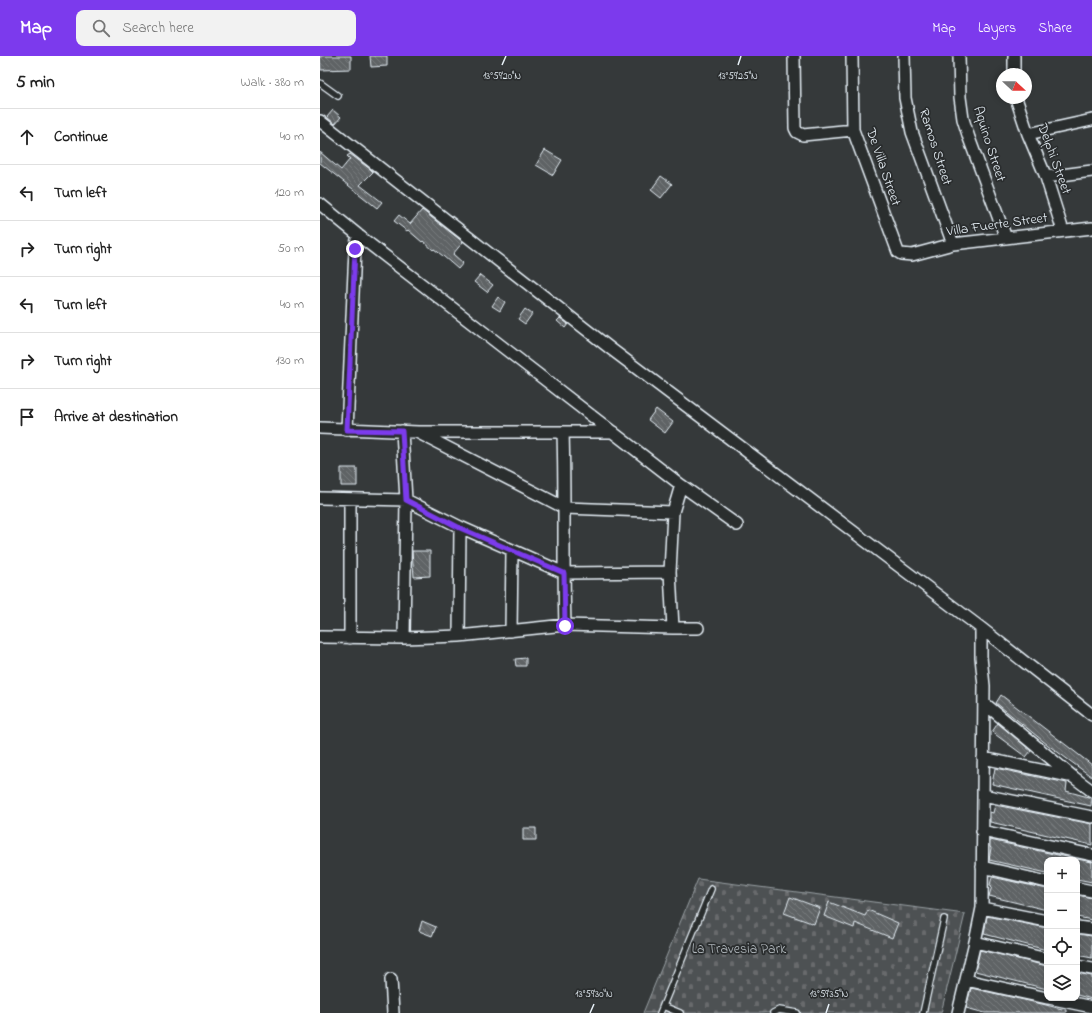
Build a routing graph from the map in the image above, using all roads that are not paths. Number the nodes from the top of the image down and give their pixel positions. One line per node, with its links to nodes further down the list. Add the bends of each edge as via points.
1 (794, 56): 12 (street, via 797,132 803,135)
2 (852, 56): 12 (street, De Villa Street)
3 (904, 56): 21 (street, Ramos Street, via 905,98 912,132)
4 (959, 56): 20 (street, Aquino Street, via 963,119)
5 (1014, 56): 6 (street)
6 (1014, 68)
7 (320, 83): 8 (lane)
8 (338, 96)
9 (1018, 104): 13 (street, Delphi Street)
10 (1092, 120): 13 (street)
11 (320, 121): 43 (street, via 611,349)
12 (853, 130): 22 (street, De Villa Street, via 898,252)
13 (1028, 134): 15 (street, Delphi Street)
14 (1092, 171): 15 (street)
15 (1046, 177): 18 (street, Delphi Street)
16 (320, 204): 19 (street)
17 (1092, 228): 18 (street, Villa Fuerte Street)
18 (1063, 231): 20 (street, Villa Fuerte Street)
19 (358, 235): 24 (street, via 355,249); 28 (street)
20 (1006, 238): 21 (street, Villa Fuerte Street)
21 (954, 244): 22 (street, Villa Fuerte Street)
22 (906, 255)
23 (320, 428): 24 (street)
24 (347, 430): 25 (street)
25 (402, 431): 26 (street); 32 (street)
26 (418, 432): 27 (street); 33 (street)
27 (563, 432): 28 (street); 33 (street)
28 (613, 432): 29 (street)
29 (682, 485): 34 (street); 35 (street)
30 (320, 498): 31 (street)
31 (350, 499): 32 (street); 47 (street)
32 (406, 500): 36 (street); 48 (street)
33 (565, 508): 34 (street); 39 (street)
34 (672, 512): 38 (street)
35 (737, 525)
36 (460, 528): 37 (street); 45 (street)
37 (512, 552): 39 (street); 44 (street)
38 (670, 572): 39 (street); 41 (street)
39 (564, 573): 40 (street)
40 (565, 626): 41 (street); 44 (street)
41 (673, 628): 42 (street)
42 (698, 628)
43 (981, 628): 49 (street); 50 (street)
44 (512, 631): 45 (street)
45 (459, 636): 48 (street)
46 (320, 637): 47 (street)
47 (350, 638): 48 (street)
48 (404, 638)
49 (984, 703): 51 (street); 52 (street)
50 (1092, 715)
51 (983, 758): 52 (street); 54 (street)
52 (1072, 776): 53 (street)
53 (1092, 791)
54 (983, 796): 55 (street); 56 (street)
55 (1092, 817)
56 (982, 831): 57 (street); 58 (street)
57 (1092, 855)
58 (982, 867): 59 (street); 63 (street)
59 (1044, 881)
60 (711, 889): 76 (lane)
61 (1080, 889): 62 (street)
62 (1092, 891)
63 (982, 908): 65 (street); 68 (street)
64 (944, 919): 83 (lane)
65 (1044, 920)
66 (1080, 928): 67 (street)
67 (1092, 930)
68 (975, 942): 69 (street); 73 (street)
69 (1044, 958)
70 (1080, 967): 71 (street)
71 (1092, 969)
72 (391, 979): 78 (street)
73 (966, 980): 74 (street); 84 (street)
74 (1044, 997)
75 (1063, 1001): 77 (street)
76 (663, 1006): 79 (lane); 80 (lane)
77 (1092, 1007)
78 (393, 1013)
79 (660, 1013)
80 (680, 1013)
81 (773, 1013): 82 (lane, via 779,1010)
82 (797, 1013)
83 (924, 1013)
84 (958, 1013)

